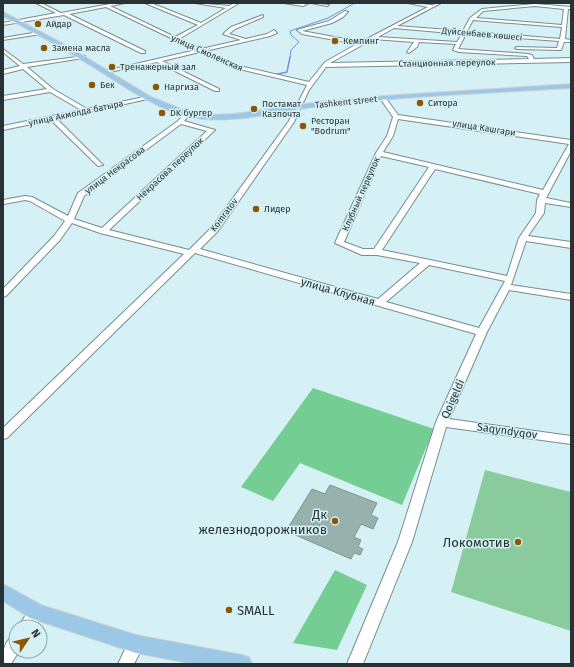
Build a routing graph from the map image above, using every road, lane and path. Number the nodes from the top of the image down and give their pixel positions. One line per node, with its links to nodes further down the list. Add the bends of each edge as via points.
1 (38, 3): 19 (street)
2 (123, 3): 13 (street)
3 (147, 3): 26 (street)
4 (197, 3): 14 (street)
5 (237, 3): 14 (street)
6 (286, 3): 7 (street)
7 (307, 3)
8 (313, 3): 12 (street)
9 (410, 3): 10 (street)
10 (436, 4): 27 (street)
11 (531, 4): 15 (street); 17 (street); 22 (street, via 482,10)
12 (328, 5)
13 (108, 7): 19 (street); 34 (street, улица Смоленская)
14 (228, 7): 26 (street)
15 (568, 8): 28 (street)
16 (346, 12): 39 (street, via 324,24 299,30 302,33)
17 (530, 13)
18 (3, 14): 23 (main road, Tashkent street)
19 (63, 14): 23 (street); 44 (street)
20 (261, 16): 35 (street, via 225,34)
21 (529, 18): 24 (street)
22 (472, 19): 24 (street); 30 (street)
23 (18, 22): 25 (street); 31 (main road, Tashkent street)
24 (528, 23): 28 (street)
25 (3, 24)
26 (201, 25): 34 (street)
27 (394, 26): 30 (street, Дүйсенбаев көшесі); 32 (street)
28 (563, 26): 37 (street)
29 (274, 31): 35 (street)
30 (464, 32): 37 (street, Дүйсенбаев көшесі, via 513,34); 40 (street)
31 (39, 33): 33 (street); 46 (main road, Tashkent street)
32 (373, 38): 36 (street); 39 (street)
33 (3, 39)
34 (175, 39): 43 (street, улица Смоленская)
35 (245, 40): 43 (street)
36 (417, 41): 40 (street); 45 (street)
37 (563, 41): 38 (street, Дүйсенбаев көшесі); 41 (street, via 558,50)
38 (571, 41)
39 (363, 44): 50 (street)
40 (458, 44): 49 (street, via 455,50 522,54 530,56)
41 (509, 47)
42 (3, 50): 51 (street)
43 (200, 51): 47 (street); 54 (street, улица Смоленская, via 245,70)
44 (143, 52)
45 (409, 52)
46 (83, 57): 51 (street); 53 (main road, Tashkent street)
47 (157, 60): 53 (street); 57 (street)
48 (571, 60): 49 (street, Станционная переулок)
49 (532, 61): 50 (street, Станционная переулок, via 401,61)
50 (323, 65): 54 (street, Komratov)
51 (23, 67): 52 (street); 56 (street)
52 (3, 72)
53 (107, 72): 59 (main road, Tashkent street)
54 (311, 84): 61 (street, Komratov)
55 (571, 86): 60 (main road, Tashkent street)
56 (51, 90): 58 (street); 62 (street)
57 (217, 90)
58 (3, 98)
59 (149, 98): 62 (street, улица Акмолда батыра); 63 (main road, Tashkent street)
60 (383, 98): 61 (main road, Tashkent street); 64 (street)
61 (297, 107): 63 (main road, Tashkent street, via 234,116 207,117); 79 (street, Komratov, via 292,121 215,229)
62 (86, 111): 65 (street, улица Акмолда батыра)
63 (187, 114): 66 (street, улица Некрасова)
64 (396, 117): 68 (street, улица Кашгари); 69 (street, Клубный переулок, via 390,136)
65 (53, 118): 67 (street, улица Акмолда батыра); 70 (street)
66 (180, 122): 75 (street, улица Некрасова, via 81,195); 76 (street, Некрасова переулок, via 212,130)
67 (3, 128)
68 (571, 143): 72 (street, Qoigeldi)
69 (379, 153): 71 (street, Клубный переулок); 80 (street, Клубный переулок, via 339,243 362,252)
70 (100, 165)
71 (433, 166): 72 (street, Клубный переулок); 80 (street)
72 (543, 197): 74 (street, Клубный переулок); 77 (street, Qoigeldi, via 540,213)
73 (3, 202): 75 (street, улица Клубная, via 32,199)
74 (571, 205)
75 (70, 220): 76 (street, улица Клубная); 83 (street, улица Некрасова, via 57,238)
76 (103, 231): 79 (street, улица Клубная)
77 (523, 238): 78 (street); 82 (street, Qoigeldi)
78 (571, 245)
79 (193, 251): 85 (street, улица Клубная); 88 (street, Komratov)
80 (377, 252): 81 (street, Клубный переулок)
81 (426, 263): 82 (street, Клубный переулок); 85 (street)
82 (508, 283): 84 (street, Клубный переулок); 86 (street, Qoigeldi)
83 (3, 294)
84 (571, 297)
85 (379, 304): 86 (street, улица Клубная)
86 (482, 332): 87 (street, Qoigeldi)
87 (442, 422): 89 (street, Saqyndyqov); 96 (street, Qoigeldi, via 405,542)
88 (3, 435)
89 (571, 440)
90 (3, 592): 91 (main road)
91 (36, 612): 92 (street); 93 (main road)
92 (31, 619)
93 (136, 644): 94 (street); 95 (main road)
94 (126, 664)
95 (242, 664)
96 (355, 664)

